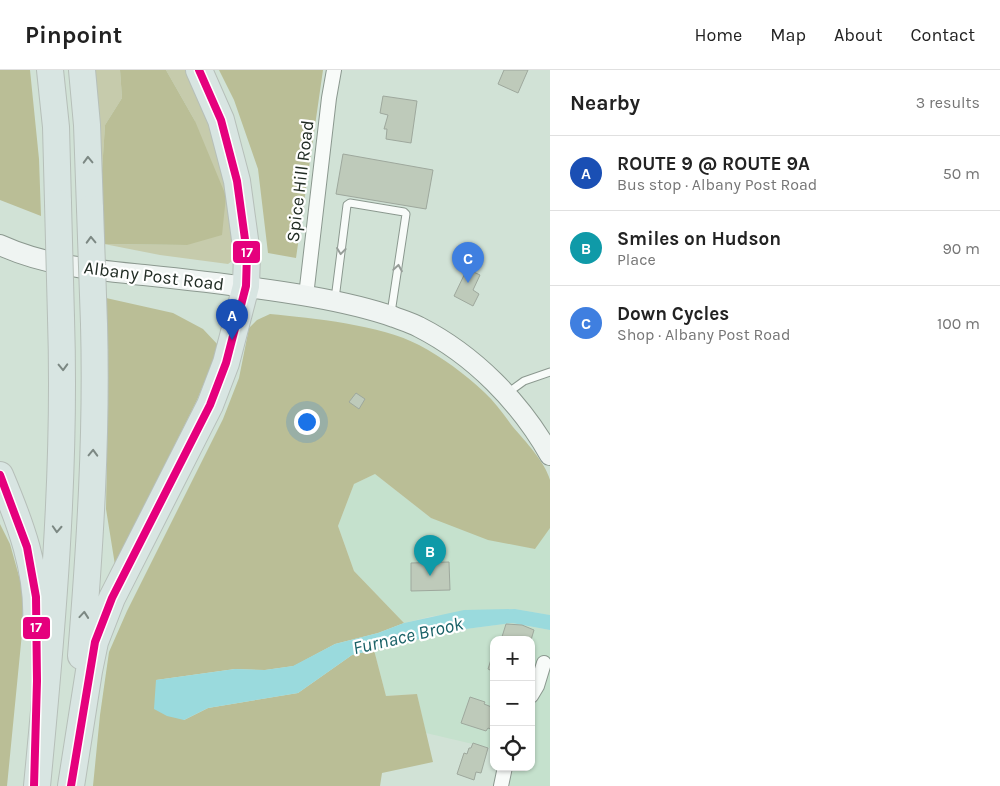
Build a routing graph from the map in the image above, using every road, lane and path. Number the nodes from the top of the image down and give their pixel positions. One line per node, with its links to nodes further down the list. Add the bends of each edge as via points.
1 (50, 70): 17 (highway, one-way to 17, bridge, via 56,128 63,385 57,534)
2 (82, 70): 18 (highway, one-way to 2, bridge, via 91,516 96,386 87,125)
3 (199, 70): 6 (highway, via 220,120 235,170 247,254)
4 (334, 70): 7 (street, Spice Hill Road)
5 (0, 245): 6 (main road, Albany Post Road, via 32,258 67,266)
6 (246, 286): 7 (main road, Albany Post Road); 18 (highway, via 226,363 210,405 112,598 98,635)
7 (306, 296): 8 (main road, Albany Post Road)
8 (335, 301): 9 (main road, Albany Post Road); 9 (lane, one-way to 8, via 404,212 350,202 347,205)
9 (390, 316): 11 (main road, Albany Post Road, via 418,326 448,344)
10 (550, 372): 11 (lane, via 524,381)
11 (506, 394): 12 (main road, Albany Post Road)
12 (548, 447)
13 (0, 475): 17 (highway, via 26,547 36,597)
14 (544, 663): 15 (street)
15 (535, 689)
16 (504, 771): 19 (street)
17 (35, 786)
18 (70, 786)
19 (501, 786)

